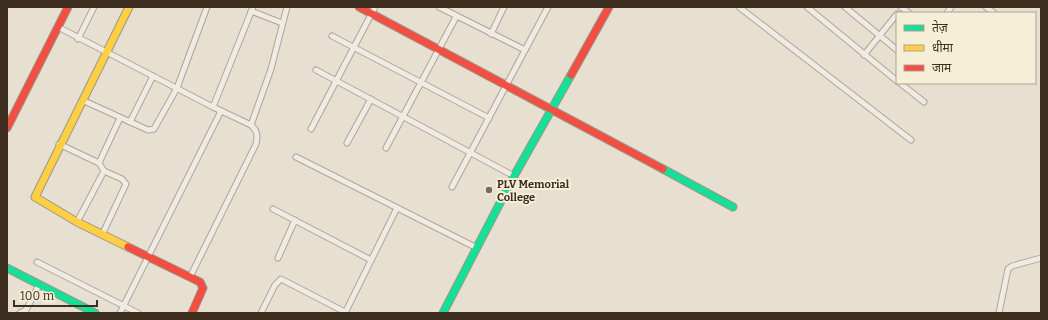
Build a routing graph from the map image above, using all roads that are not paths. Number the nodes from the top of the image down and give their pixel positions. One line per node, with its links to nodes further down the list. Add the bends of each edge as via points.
1 (68, 7): 19 (street)
2 (94, 7): 23 (street)
3 (129, 7): 28 (street)
4 (207, 7): 37 (street)
5 (287, 7): 18 (street)
6 (359, 7): 15 (street)
7 (439, 7): 17 (street)
8 (504, 7): 20 (street)
9 (548, 7): 27 (street)
10 (609, 7): 42 (street)
11 (739, 7): 51 (street)
12 (807, 7): 29 (street)
13 (845, 7): 21 (street)
14 (252, 9): 18 (street); 41 (street)
15 (373, 10): 24 (street); 25 (street)
16 (896, 15): 21 (street)
17 (456, 17): 20 (street); 25 (street)
18 (282, 23): 48 (street, via 269,74)
19 (58, 28): 23 (street); 49 (street)
20 (492, 34): 27 (street)
21 (879, 35): 26 (street); 29 (street)
22 (332, 36): 24 (street)
23 (78, 39): 28 (street)
24 (354, 48): 33 (street); 34 (street)
25 (439, 49): 34 (street); 36 (street)
26 (896, 49)
27 (525, 50): 36 (street)
28 (106, 53): 31 (street); 39 (street)
29 (864, 55): 32 (street)
30 (316, 70): 33 (street)
31 (153, 76): 37 (street); 47 (street)
32 (896, 80)
33 (336, 81): 38 (street); 50 (street)
34 (420, 83): 44 (street); 46 (street)
35 (901, 84): 40 (street)
36 (506, 85): 42 (street); 46 (street)
37 (177, 88): 41 (street); 47 (street, via 154,129 148,130)
38 (371, 99): 44 (street); 52 (street)
39 (82, 100): 45 (street); 53 (street)
40 (924, 102)
41 (213, 107): 43 (street)
42 (552, 109): 59 (street); 61 (street)
43 (221, 111): 48 (street); 68 (street)
44 (403, 116): 54 (street); 55 (street)
45 (120, 118): 47 (street); 57 (street)
46 (489, 118): 55 (street)
47 (130, 122)
48 (251, 125): 74 (street, via 257,133 256,144)
49 (7, 128)
50 (310, 130)
51 (911, 140)
52 (347, 143)
53 (59, 144): 57 (street); 65 (street, via 35,197)
54 (386, 148)
55 (471, 152): 59 (street); 60 (street)
56 (296, 157): 62 (street)
57 (98, 162): 58 (street)
58 (104, 171): 65 (street); 66 (street, via 122,179 126,187)
59 (514, 176): 67 (street)
60 (452, 187)
61 (733, 207)
62 (397, 208): 67 (street); 71 (street)
63 (273, 209): 64 (street)
64 (295, 220): 69 (street); 71 (street)
65 (77, 222): 66 (street)
66 (102, 235): 68 (street)
67 (477, 248): 85 (street)
68 (147, 258): 74 (street); 76 (street)
69 (278, 258)
70 (1041, 258): 86 (street, via 1008,269)
71 (371, 260): 84 (street)
72 (37, 262): 76 (street)
73 (7, 268): 75 (street)
74 (190, 277): 82 (street, via 200,282 203,288)
75 (39, 285): 77 (street); 79 (street)
76 (123, 306): 80 (street); 81 (street)
77 (27, 311): 78 (street)
78 (20, 313)
79 (93, 313)
80 (120, 313)
81 (138, 313)
82 (192, 313)
83 (261, 313): 84 (street, via 275,284 281,279)
84 (345, 313)
85 (443, 313)
86 (999, 313)

